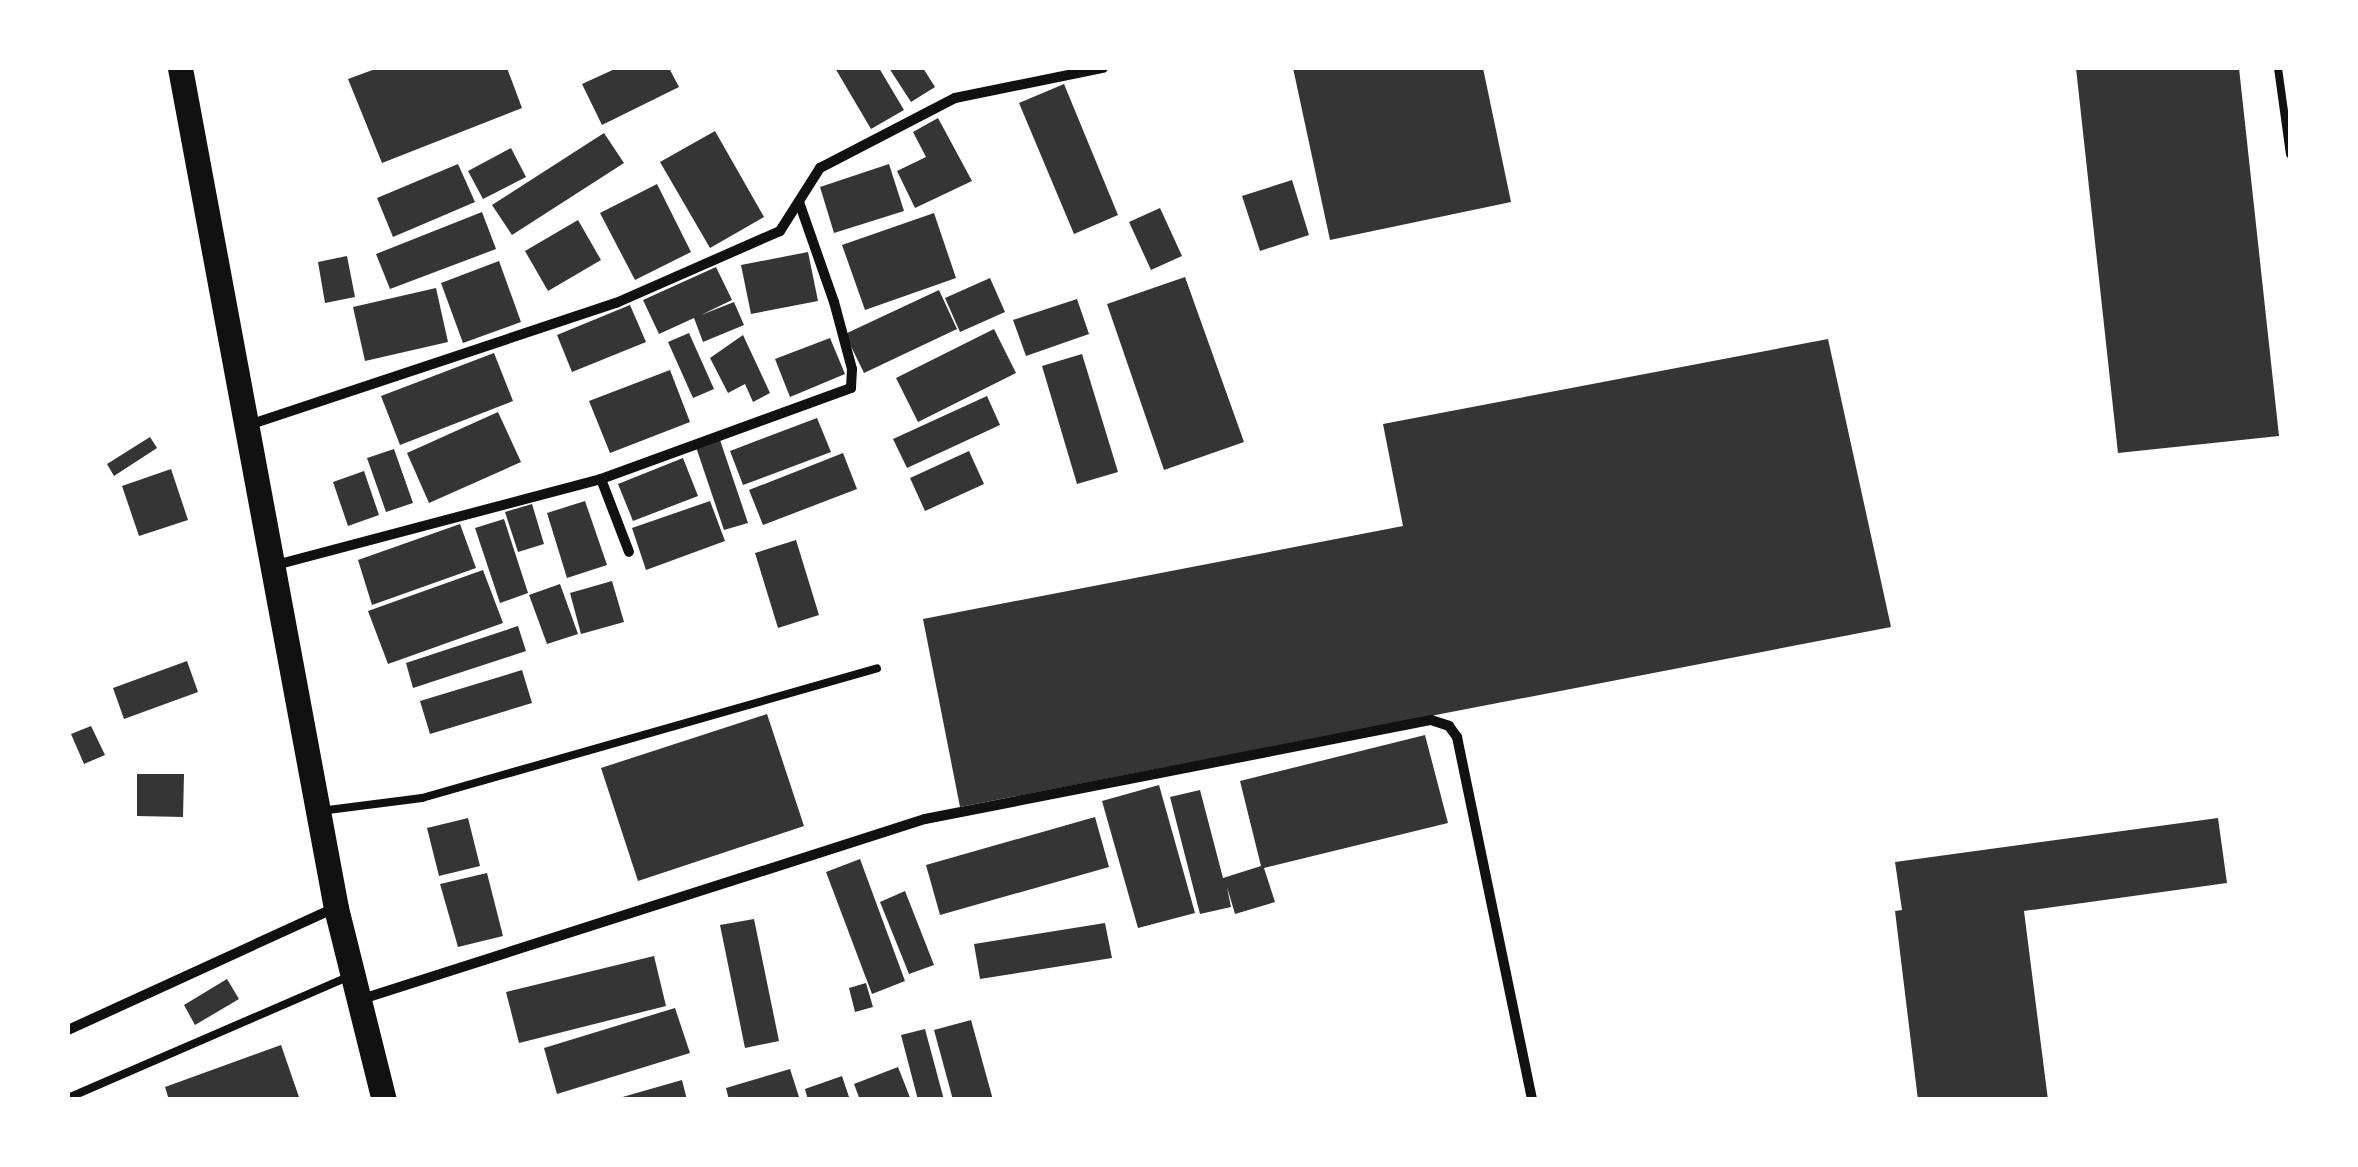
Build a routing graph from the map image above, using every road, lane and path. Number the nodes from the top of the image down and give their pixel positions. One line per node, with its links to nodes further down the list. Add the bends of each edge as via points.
1 (180, 68): 6 (main road)
2 (1103, 68): 5 (street, via 955,98 820,168)
3 (2278, 68): 4 (lane)
4 (2290, 154)
5 (798, 202): 6 (street, via 780,231 616,303); 7 (street, via 834,302 851,388)
6 (248, 425): 9 (main road)
7 (600, 479): 8 (street); 9 (street)
8 (629, 552)
9 (272, 566): 11 (main road)
10 (877, 668): 11 (lane, via 422,798)
11 (317, 812): 12 (main road)
12 (336, 908): 13 (main road); 14 (street)
13 (355, 988): 15 (lane); 16 (main road); 17 (street, via 925,818 1431,720 1457,737)
14 (68, 1030)
15 (68, 1098)
16 (384, 1100)
17 (1532, 1100)

